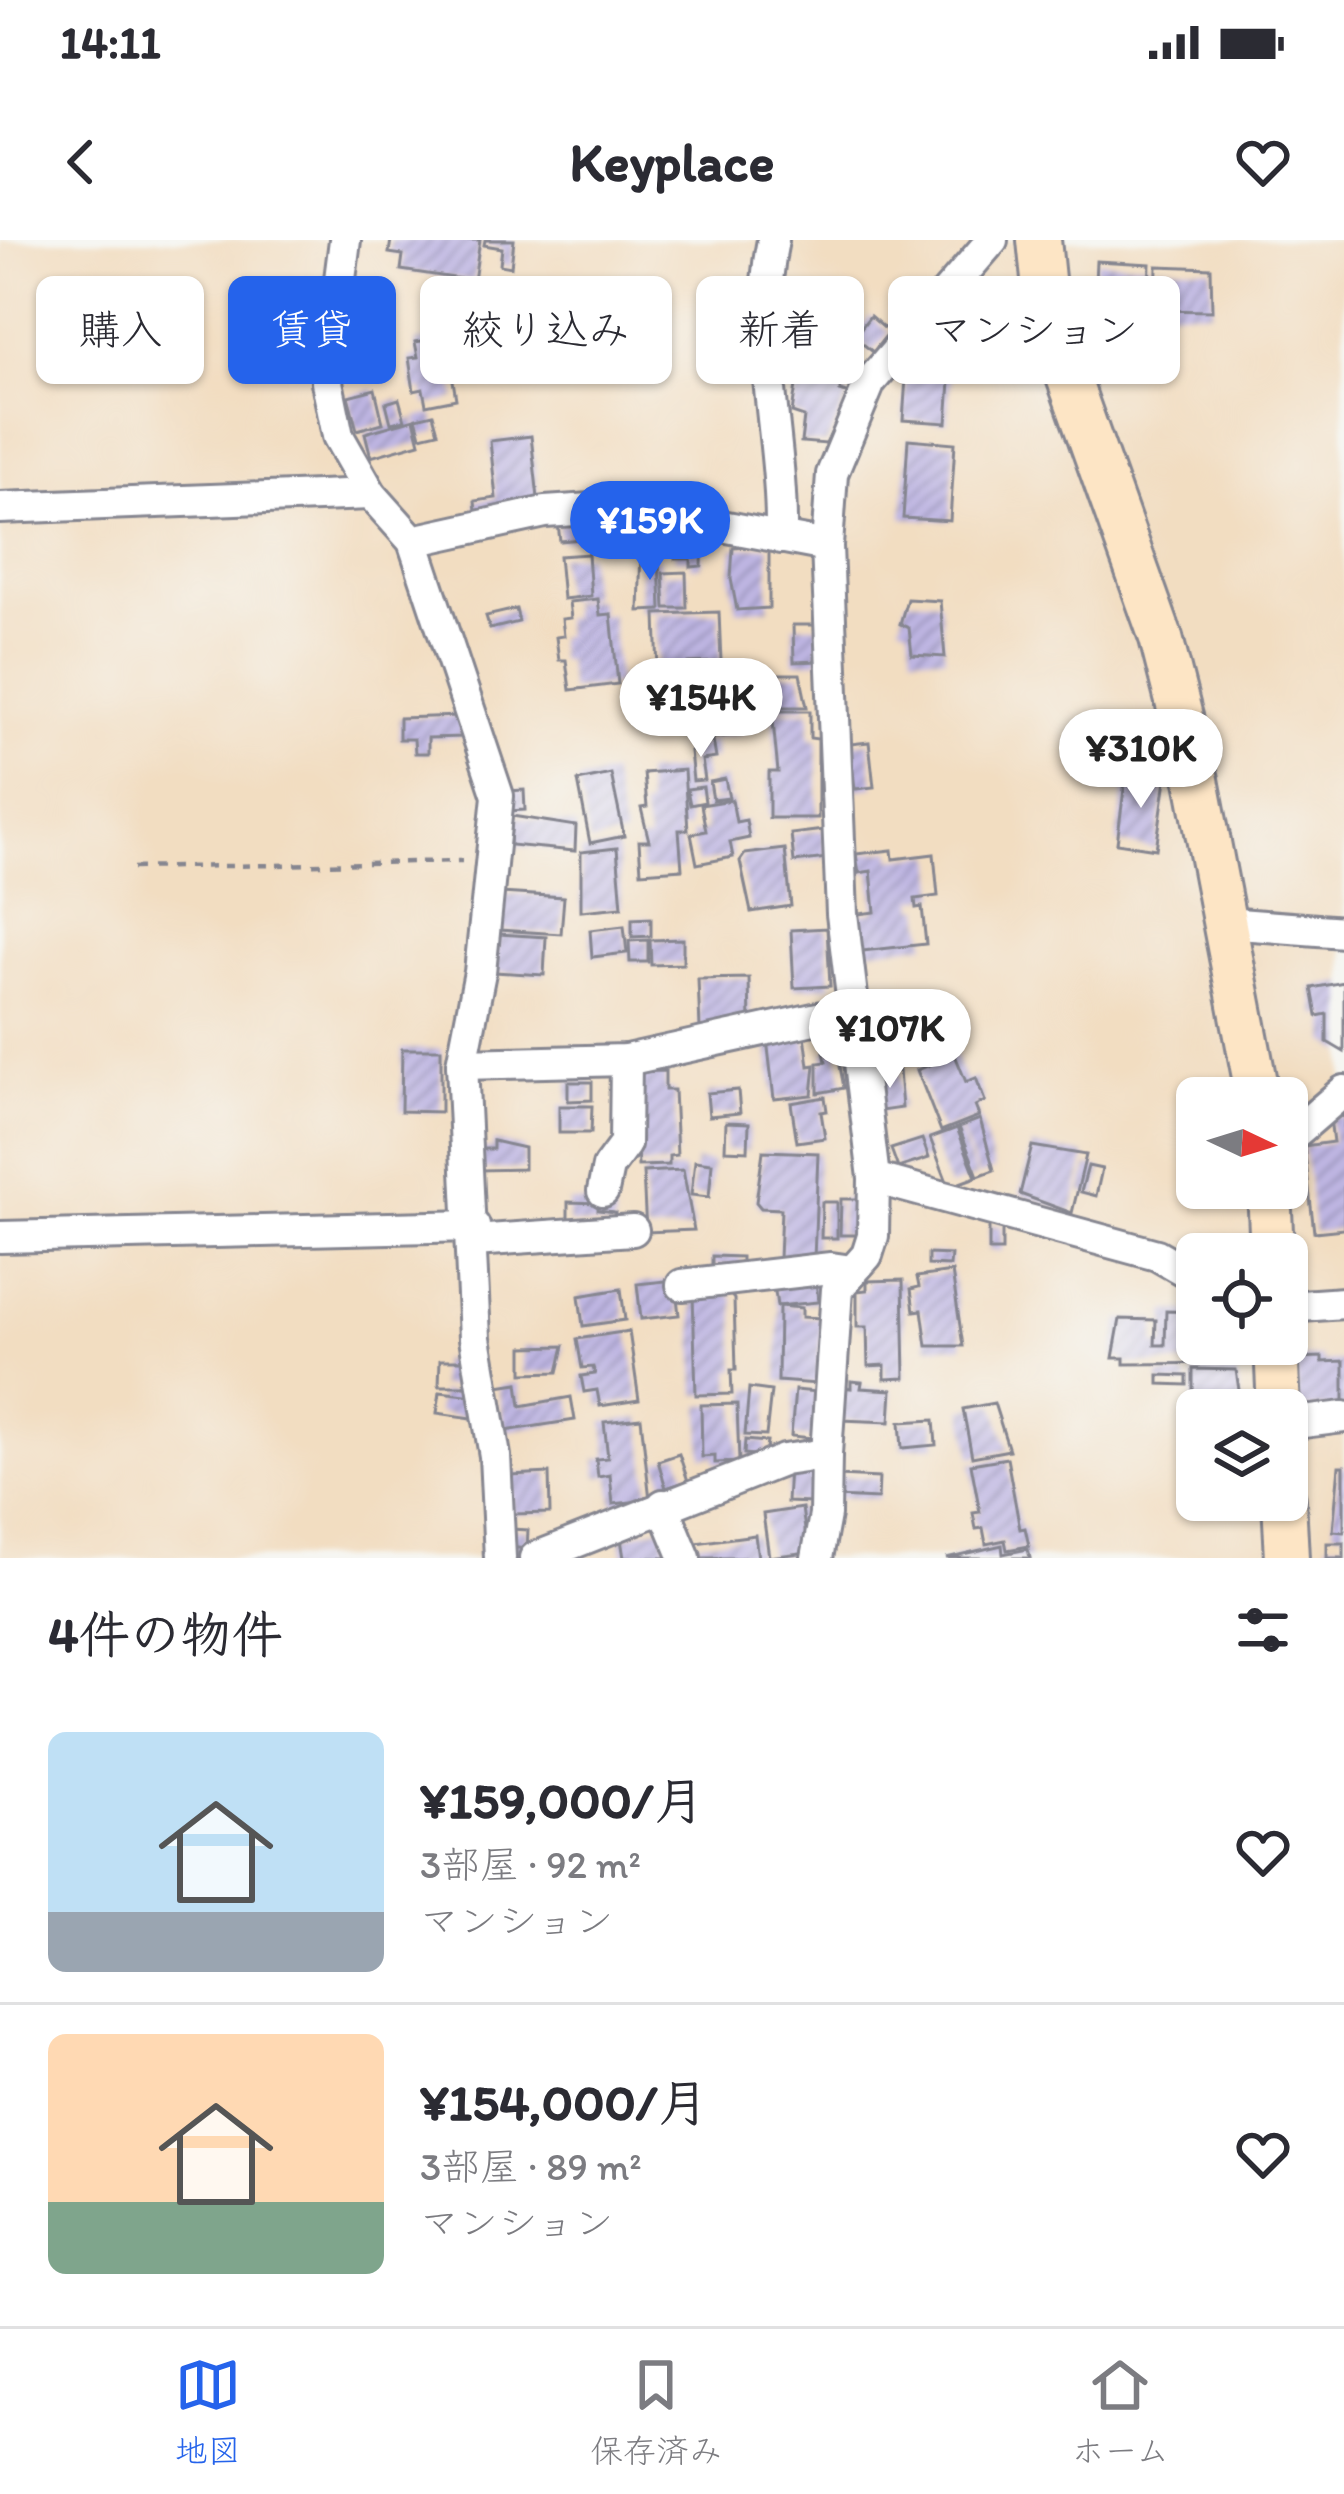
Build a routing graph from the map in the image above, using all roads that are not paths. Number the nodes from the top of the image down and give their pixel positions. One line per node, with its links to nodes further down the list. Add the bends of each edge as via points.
1 (345, 240): 5 (street, via 327,382 338,436)
2 (773, 240): 7 (street, via 763,352 780,460)
3 (992, 240): 9 (street, via 870,382 838,453)
4 (1040, 240): 10 (main road, via 1047,318 1161,638)
5 (370, 494): 6 (street); 8 (street)
6 (0, 508)
7 (781, 538): 8 (street, via 622,507 545,512); 9 (street)
8 (413, 542): 14 (street, via 498,796)
9 (826, 546): 12 (street)
10 (1225, 923): 11 (street); 15 (main road)
11 (1344, 932)
12 (850, 1011): 13 (street); 18 (street)
13 (626, 1060): 14 (street); 19 (street, via 625,1144 608,1166)
14 (462, 1064): 21 (street)
15 (1254, 1077)
16 (1344, 1091): 17 (street)
17 (1308, 1122)
18 (874, 1178): 23 (street); 24 (street, via 873,1236)
19 (603, 1191)
20 (633, 1230): 21 (street)
21 (474, 1234): 22 (street); 33 (street, via 475,1338 495,1456)
22 (0, 1237)
23 (1176, 1266)
24 (852, 1271): 25 (street); 30 (street, via 837,1289)
25 (682, 1285)
26 (1344, 1303): 27 (street)
27 (1308, 1306)
28 (1344, 1417): 29 (street)
29 (1308, 1421)
30 (826, 1454): 31 (street, via 784,1460); 36 (street)
31 (664, 1505): 34 (street); 35 (street)
32 (1285, 1521): 37 (main road)
33 (500, 1558)
34 (535, 1558)
35 (686, 1558)
36 (817, 1558)
37 (1287, 1558)

